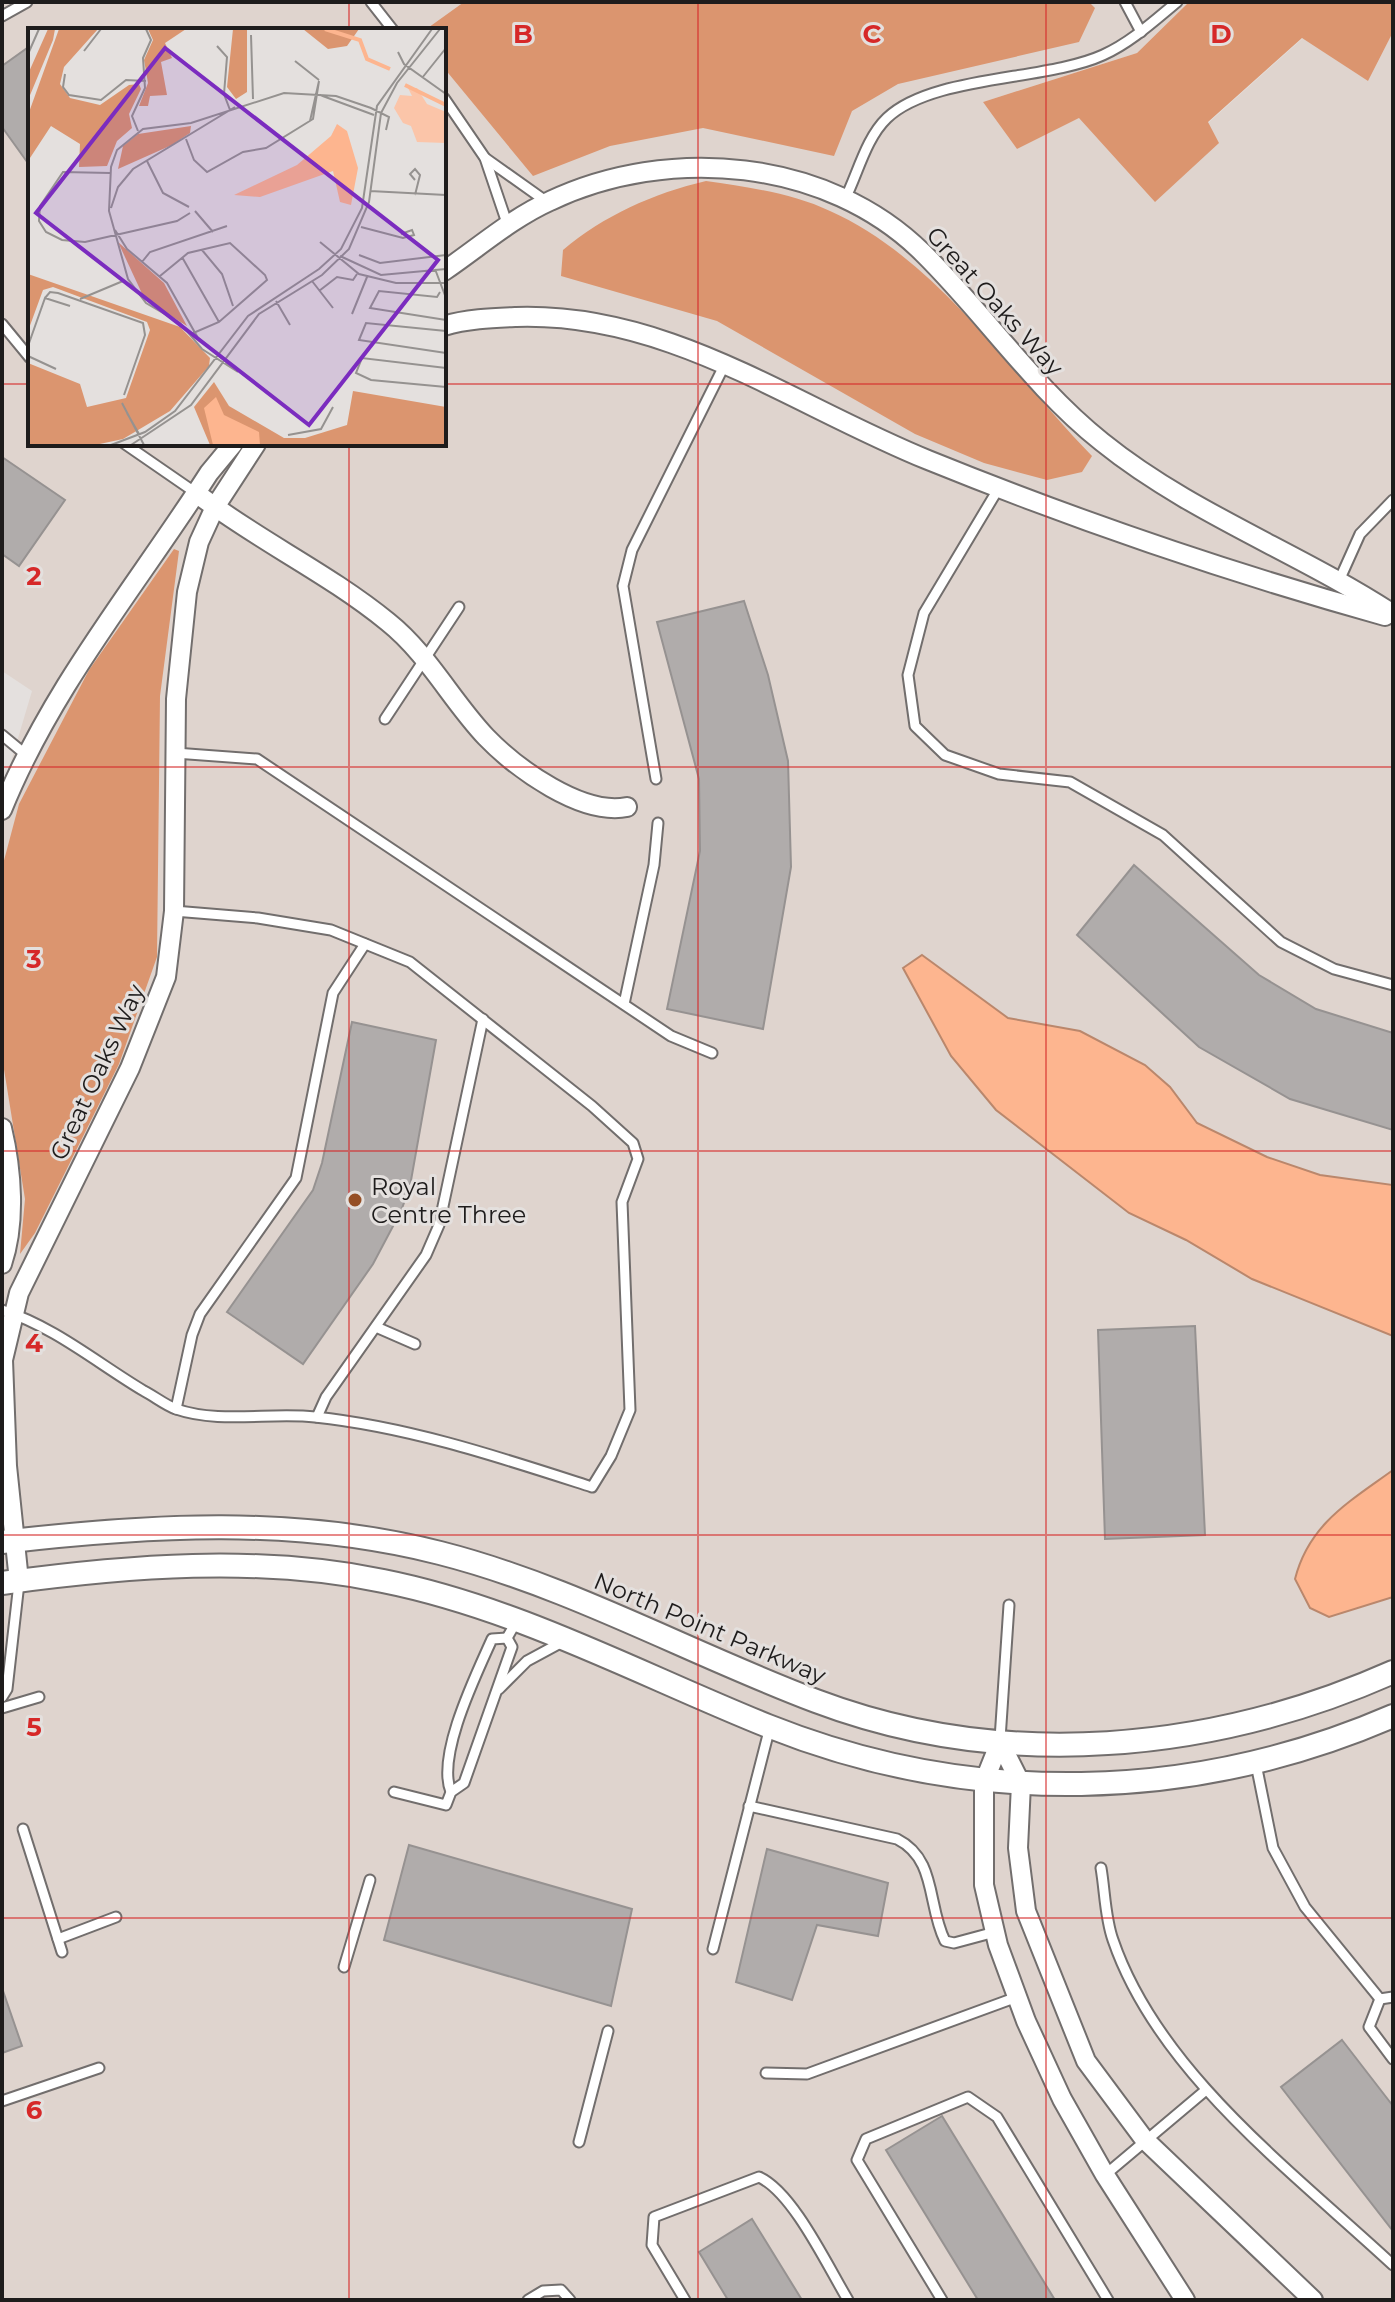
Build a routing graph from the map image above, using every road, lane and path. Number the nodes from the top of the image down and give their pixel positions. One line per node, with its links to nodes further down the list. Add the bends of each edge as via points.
1 (27, 2): 5 (lane)
2 (371, 2): 6 (lane)
3 (1125, 2): 7 (lane)
4 (1177, 2): 7 (lane)
5 (2, 16)
6 (391, 28)
7 (1141, 32): 10 (lane, via 1102,56 937,93 902,106 874,133)
8 (446, 101): 9 (lane)
9 (485, 158): 11 (lane); 12 (lane)
10 (845, 199): 11 (street, Great Oaks Way, via 795,181 725,167 662,167 597,181); 25 (street, Great Oaks Way, via 921,251 1055,403 1103,443 1161,486)
11 (547, 202): 12 (street, Great Oaks Way)
12 (508, 227): 13 (street, Great Oaks Way)
13 (446, 270)
14 (2, 324): 16 (lane)
15 (446, 326): 17 (street, Great Oaks Way, via 498,318 566,318 655,336)
16 (28, 356)
17 (725, 364): 21 (street, Great Oaks Way, via 927,459); 34 (lane, via 632,550 623,586)
18 (128, 446): 22 (lane)
19 (231, 446): 22 (street)
20 (255, 446): 24 (street, Great Oaks Way)
21 (1000, 486): 26 (street, Great Oaks Way); 40 (lane, via 924,613 908,675 915,726 945,755 999,774 1070,782 1163,835 1281,942 1334,969)
22 (196, 493): 24 (street); 33 (street)
23 (1393, 500): 25 (lane, via 1360,534)
24 (215, 507): 29 (street, via 388,622); 32 (street, Great Oaks Way, via 199,542 187,592)
25 (1340, 579): 26 (lane); 28 (street, Great Oaks Way)
26 (1332, 601): 28 (street, Great Oaks Way)
27 (459, 607): 29 (lane)
28 (1393, 616)
29 (425, 658): 30 (lane); 35 (street, via 486,738 532,775 607,811)
30 (385, 719)
31 (2, 735): 33 (lane)
32 (175, 753): 38 (street, Great Oaks Way); 41 (lane, via 257,759)
33 (25, 754): 36 (street)
34 (656, 779)
35 (627, 807)
36 (2, 810)
37 (658, 823): 41 (lane)
38 (174, 911): 39 (lane, via 331,930); 46 (street, Great Oaks Way, via 169,963 157,1006)
39 (365, 944): 42 (lane, via 410,962); 49 (lane, via 333,993 296,1178 200,1314)
40 (1393, 985)
41 (624, 1004): 43 (lane, via 671,1036)
42 (483, 1019): 47 (lane, via 439,1225 426,1255); 50 (lane, via 633,1143 638,1159 622,1202 630,1410 611,1456 592,1487 480,1451)
43 (712, 1053)
44 (2, 1128): 45 (street, via 10,1202 10,1241)
45 (2, 1264)
46 (9, 1313): 49 (lane, via 64,1338); 51 (street, Great Oaks Way, via 3,1360)
47 (376, 1327): 48 (lane); 50 (lane)
48 (415, 1344)
49 (176, 1409): 50 (lane)
50 (317, 1417)
51 (8, 1542): 52 (street, Great Oaks Way); 63 (street, North Point Parkway, via 233,1525 365,1536 444,1554 529,1582 820,1703 901,1726)
52 (10, 1582): 54 (street, via 210,1566 289,1568 382,1580); 58 (lane, via 7,1689)
53 (1009, 1605): 63 (lane)
54 (512, 1629): 55 (street); 57 (lane, via 512,1647); 68 (lane, via 492,1639 466,1699 445,1777)
55 (566, 1641): 57 (lane, via 527,1661); 62 (street)
56 (1393, 1672): 63 (street, North Point Parkway, via 1310,1706 1206,1733 1104,1744)
57 (496, 1691): 68 (lane, via 464,1783)
58 (2, 1697)
59 (39, 1697): 60 (lane)
60 (2, 1708)
61 (1393, 1716): 64 (street)
62 (770, 1727): 65 (street, via 889,1765); 69 (lane)
63 (1000, 1742): 65 (street); 66 (street)
64 (1256, 1764): 66 (street, via 1137,1783); 81 (lane, via 1273,1848 1305,1907)
65 (984, 1782): 66 (street); 74 (street, via 984,1885)
66 (1021, 1784): 88 (street, via 1018,1848 1026,1911 1086,2061)
67 (394, 1792): 68 (lane, via 446,1805)
68 (451, 1792)
69 (749, 1806): 74 (lane, via 912,1846 924,1862 945,1941); 76 (lane)
70 (23, 1829): 75 (lane)
71 (1101, 1868): 86 (lane, via 1112,1938 1141,2006)
72 (370, 1880): 78 (lane)
73 (116, 1917): 75 (lane)
74 (995, 1932): 79 (street)
75 (58, 1939): 77 (lane)
76 (713, 1949)
77 (62, 1952)
78 (344, 1967)
79 (1017, 1997): 85 (lane, via 807,2074); 90 (street, via 1062,2099)
80 (1393, 1997): 81 (lane)
81 (1380, 1999): 83 (lane, via 1369,2027)
82 (608, 2031): 89 (lane)
83 (1393, 2059)
84 (99, 2068): 87 (lane)
85 (766, 2073)
86 (1206, 2090): 88 (lane); 91 (lane)
87 (2, 2101)
88 (1144, 2139): 90 (lane); 99 (street)
89 (579, 2142)
90 (1105, 2175): 98 (street)
91 (1393, 2265)
92 (528, 2300): 93 (lane, via 543,2291 561,2290)
93 (570, 2300)
94 (685, 2300): 95 (lane, via 652,2245 654,2217 759,2177 772,2182)
95 (848, 2300)
96 (942, 2300): 97 (lane, via 857,2160 866,2139 968,2097 997,2117)
97 (1108, 2300)
98 (1185, 2300)
99 (1313, 2300)

